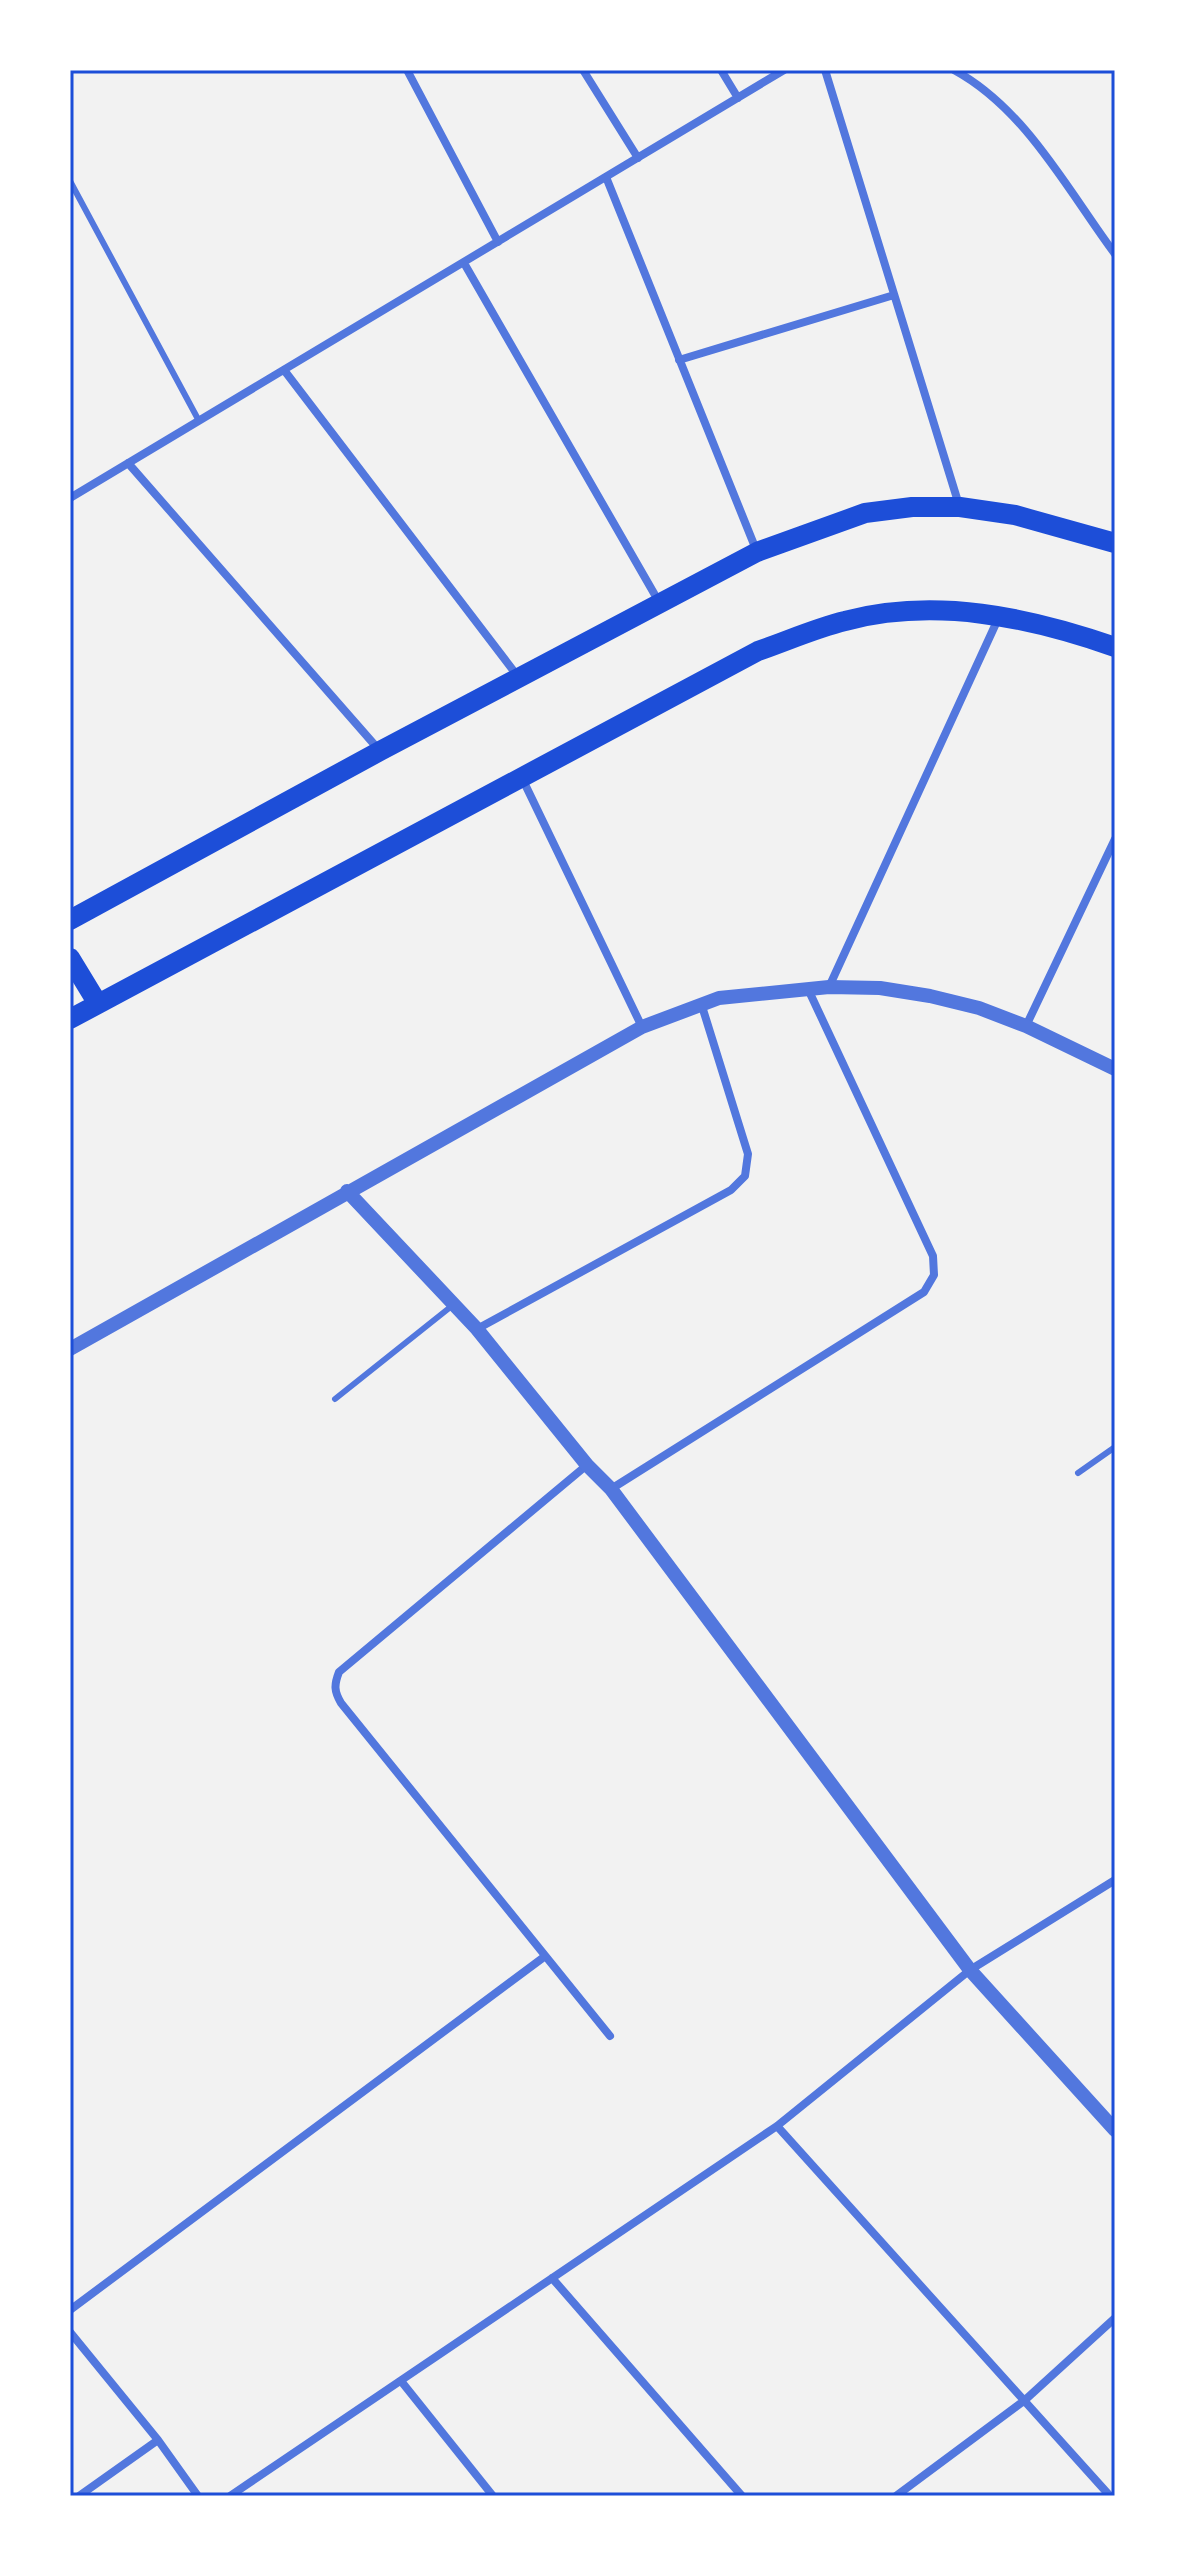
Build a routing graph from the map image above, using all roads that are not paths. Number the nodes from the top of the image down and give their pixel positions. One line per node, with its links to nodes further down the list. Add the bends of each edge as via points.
1 (407, 70): 11 (street)
2 (583, 70): 8 (street)
3 (721, 70): 7 (street)
4 (784, 70): 7 (street)
5 (825, 70): 14 (street)
6 (954, 70): 12 (street, via 1010,114)
7 (738, 98): 8 (street)
8 (638, 158): 9 (street)
9 (606, 177): 11 (street); 15 (street)
10 (70, 181): 17 (lane)
11 (498, 242): 13 (street)
12 (1115, 254)
13 (464, 263): 16 (street); 23 (street)
14 (894, 295): 15 (street); 20 (street)
15 (679, 360): 22 (street)
16 (284, 370): 17 (street); 26 (street)
17 (199, 421): 18 (street)
18 (128, 463): 19 (street); 27 (street)
19 (70, 498)
20 (960, 507): 21 (main road, via 1015,515); 22 (main road, via 865,513)
21 (1115, 543)
22 (757, 552): 23 (main road)
23 (660, 604): 26 (main road)
24 (1000, 615): 25 (main road); 28 (main road, via 911,611 846,620 758,651); 32 (street)
25 (1115, 647)
26 (520, 678): 27 (main road)
27 (380, 751): 30 (main road)
28 (522, 778): 35 (main road); 38 (street)
29 (1115, 839): 37 (street)
30 (70, 920)
31 (70, 958): 35 (main road)
32 (829, 987): 33 (street); 37 (street, via 930,996)
33 (808, 989): 34 (street); 48 (street, via 933,1256 934,1275 924,1292)
34 (701, 1003): 38 (street); 42 (street, via 748,1154 745,1176 731,1190)
35 (98, 1004): 36 (main road)
36 (70, 1019)
37 (1026, 1026): 39 (street)
38 (642, 1027): 40 (street)
39 (1115, 1069)
40 (347, 1191): 41 (street); 43 (street)
41 (453, 1305): 42 (street); 44 (lane)
42 (477, 1329): 46 (street)
43 (70, 1349)
44 (335, 1399)
45 (1115, 1447): 47 (lane)
46 (587, 1465): 48 (street); 50 (street, via 339,1672 334,1685 341,1703)
47 (1078, 1473)
48 (611, 1489): 51 (street)
49 (1115, 1880): 51 (street)
50 (544, 1957): 52 (street); 56 (street)
51 (970, 1970): 53 (street); 54 (street)
52 (610, 2036)
53 (777, 2126): 55 (street); 60 (street)
54 (1115, 2130)
55 (552, 2278): 59 (street); 66 (street)
56 (70, 2310)
57 (1115, 2318): 60 (street)
58 (70, 2332): 61 (street)
59 (401, 2381): 64 (street); 65 (street)
60 (1025, 2400): 67 (street); 68 (street)
61 (158, 2440): 62 (street); 63 (street)
62 (79, 2496)
63 (198, 2496)
64 (230, 2496)
65 (493, 2496)
66 (742, 2496)
67 (896, 2496)
68 (1110, 2496)

